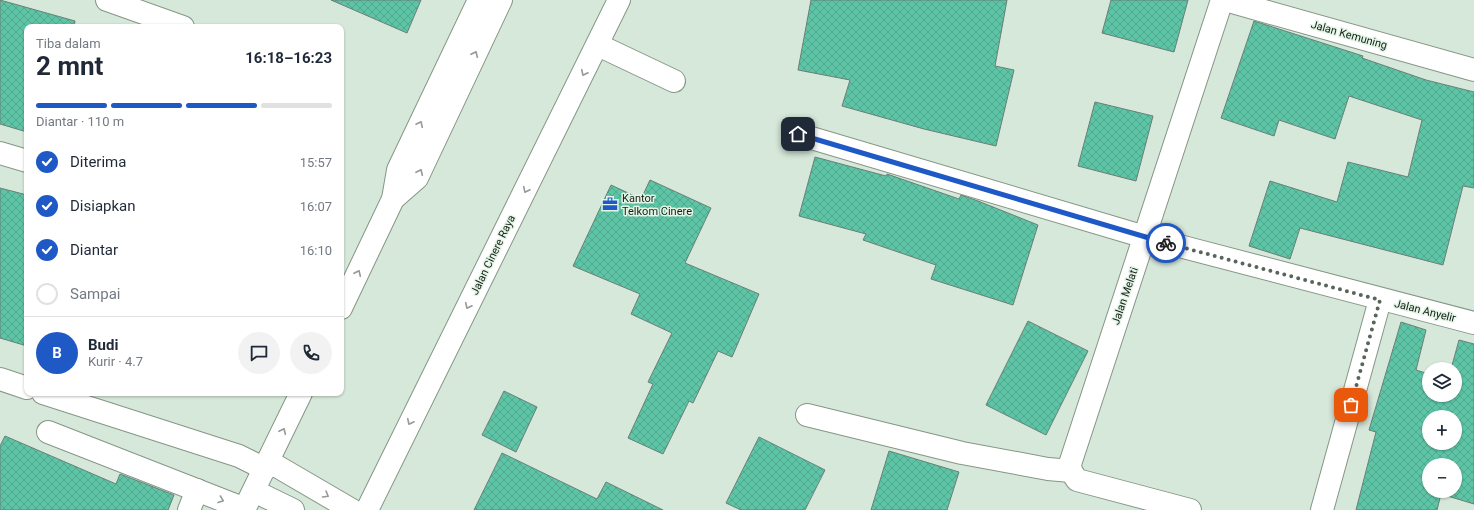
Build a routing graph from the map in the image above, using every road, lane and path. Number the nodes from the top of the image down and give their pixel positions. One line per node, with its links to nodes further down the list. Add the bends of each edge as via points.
1 (106, 0): 6 (street)
2 (479, 0): 13 (street, one-way to 2, via 398,170)
3 (501, 0): 13 (street, one-way to 3, via 417,178)
4 (618, 0): 7 (street, Jalan Cinere Raya)
5 (1223, 0): 8 (street, Jalan Kemuning); 14 (street, Jalan Melati)
6 (175, 24)
7 (598, 45): 9 (street); 33 (street, Jalan Cinere Raya, one-way to 33)
8 (1474, 70)
9 (674, 81)
10 (798, 134): 14 (street, Jalan Anyelir)
11 (0, 154): 12 (street)
12 (24, 159)
13 (393, 199): 16 (street, one-way to 13)
14 (1146, 237): 15 (street, Jalan Anyelir); 25 (street, Jalan Melati, via 1070,459)
15 (1380, 300): 17 (street, Jalan Anyelir); 35 (street)
16 (344, 302)
17 (1474, 323)
18 (0, 379): 19 (street)
19 (24, 387)
20 (52, 396): 24 (street)
21 (299, 396): 24 (street, one-way to 21)
22 (807, 415): 25 (street, via 962,453)
23 (48, 432): 27 (street)
24 (266, 465): 26 (street); 28 (street)
25 (1071, 471): 29 (street, via 1077,480)
26 (301, 480): 30 (street); 32 (street, one-way to 32)
27 (197, 490): 28 (street, one-way to 28); 31 (street)
28 (248, 503): 30 (street)
29 (1149, 504): 34 (street)
30 (289, 509)
31 (189, 510)
32 (352, 510)
33 (367, 510)
34 (1190, 510)
35 (1322, 510)

